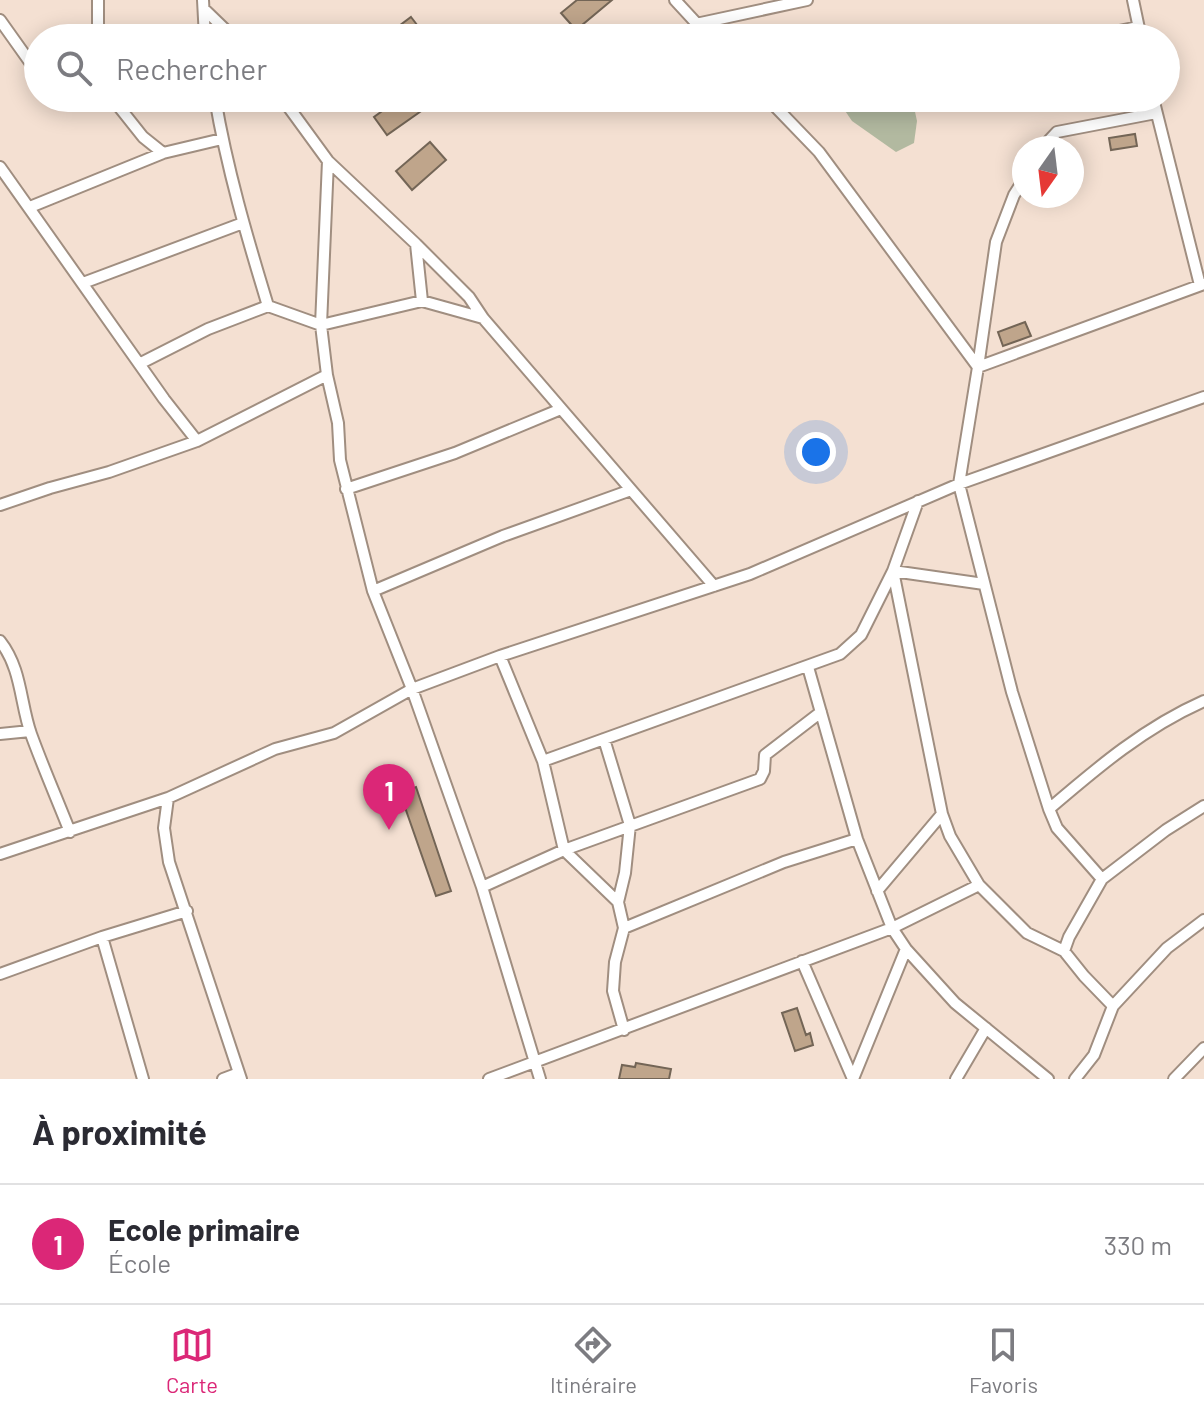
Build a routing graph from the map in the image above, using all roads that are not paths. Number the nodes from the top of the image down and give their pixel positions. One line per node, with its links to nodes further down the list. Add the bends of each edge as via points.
1 (98, 0): 7 (street)
2 (675, 0): 10 (street)
3 (807, 0): 10 (street)
4 (1133, 0): 11 (street)
5 (203, 4): 8 (street); 9 (street)
6 (0, 20): 12 (street)
7 (98, 24)
8 (204, 24)
9 (221, 24)
10 (696, 24)
11 (1138, 24)
12 (24, 54)
13 (123, 112): 20 (street)
14 (217, 112): 19 (street)
15 (292, 112): 21 (street)
16 (780, 112): 34 (street, via 819,152)
17 (1156, 113): 18 (street); 28 (street)
18 (1053, 136)
19 (222, 139): 20 (street); 25 (street)
20 (163, 153): 24 (street)
21 (328, 161): 26 (street); 32 (street)
22 (0, 167): 24 (street)
23 (1012, 200): 34 (street, via 996,242)
24 (30, 207): 27 (street)
25 (243, 223): 27 (street); 30 (street)
26 (416, 244): 29 (street); 31 (street)
27 (83, 283): 33 (street)
28 (1202, 285): 34 (street)
29 (422, 301): 31 (street); 32 (street)
30 (268, 306): 32 (street); 33 (street)
31 (483, 318): 37 (street)
32 (321, 325): 35 (street)
33 (141, 363): 38 (street)
34 (978, 367): 39 (street)
35 (327, 375): 38 (street); 40 (street)
36 (1204, 397): 39 (street)
37 (561, 409): 40 (street, via 455,453); 41 (street)
38 (197, 441): 43 (street)
39 (959, 484): 42 (street); 45 (street)
40 (346, 489): 47 (street)
41 (631, 490): 46 (street); 47 (street)
42 (918, 501): 44 (street); 46 (street)
43 (0, 505)
44 (893, 571): 45 (street); 50 (street, via 861,635 840,654); 61 (street)
45 (984, 584): 60 (street)
46 (714, 586): 49 (street)
47 (373, 591): 51 (street)
48 (0, 641): 54 (street, via 23,695)
49 (500, 656): 51 (street); 57 (street)
50 (808, 667): 53 (street); 56 (street)
51 (412, 689): 58 (street, via 334,733 275,749); 69 (street)
52 (1204, 701): 60 (street, via 1112,754)
53 (821, 712): 62 (street, via 765,755 760,779); 64 (street)
54 (30, 731): 55 (street); 63 (street)
55 (0, 734)
56 (604, 739): 57 (street); 62 (street)
57 (543, 761): 65 (street)
58 (168, 798): 63 (street); 72 (street, via 164,828 169,862)
59 (1204, 806): 67 (street)
60 (1049, 809): 67 (street, via 1057,828)
61 (942, 814): 68 (street); 70 (street)
62 (630, 825): 65 (street); 71 (street)
63 (70, 832): 66 (street)
64 (857, 839): 70 (street); 74 (street, via 784,862)
65 (564, 850): 69 (street); 71 (street)
66 (0, 854)
67 (1102, 879): 78 (street)
68 (979, 885): 75 (street); 78 (street, via 1027,933)
69 (482, 887): 85 (street)
70 (877, 891): 75 (street)
71 (618, 902): 74 (street)
72 (187, 911): 76 (street); 86 (street)
73 (1204, 920): 81 (street, via 1167,948)
74 (624, 928): 83 (street, via 613,991)
75 (892, 928): 77 (street); 79 (street)
76 (102, 937): 80 (street); 87 (street)
77 (906, 949): 79 (street, via 853,1079); 82 (street)
78 (1064, 951): 81 (street)
79 (802, 961): 83 (street)
80 (0, 974)
81 (1113, 1006): 93 (street, via 1094,1055)
82 (986, 1028): 91 (street); 92 (street)
83 (624, 1030): 85 (street)
84 (1204, 1048): 94 (street)
85 (535, 1062): 89 (street); 90 (street)
86 (240, 1076): 88 (street)
87 (143, 1079)
88 (223, 1079)
89 (489, 1079)
90 (540, 1079)
91 (956, 1079)
92 (1048, 1079)
93 (1075, 1079)
94 (1174, 1079)

